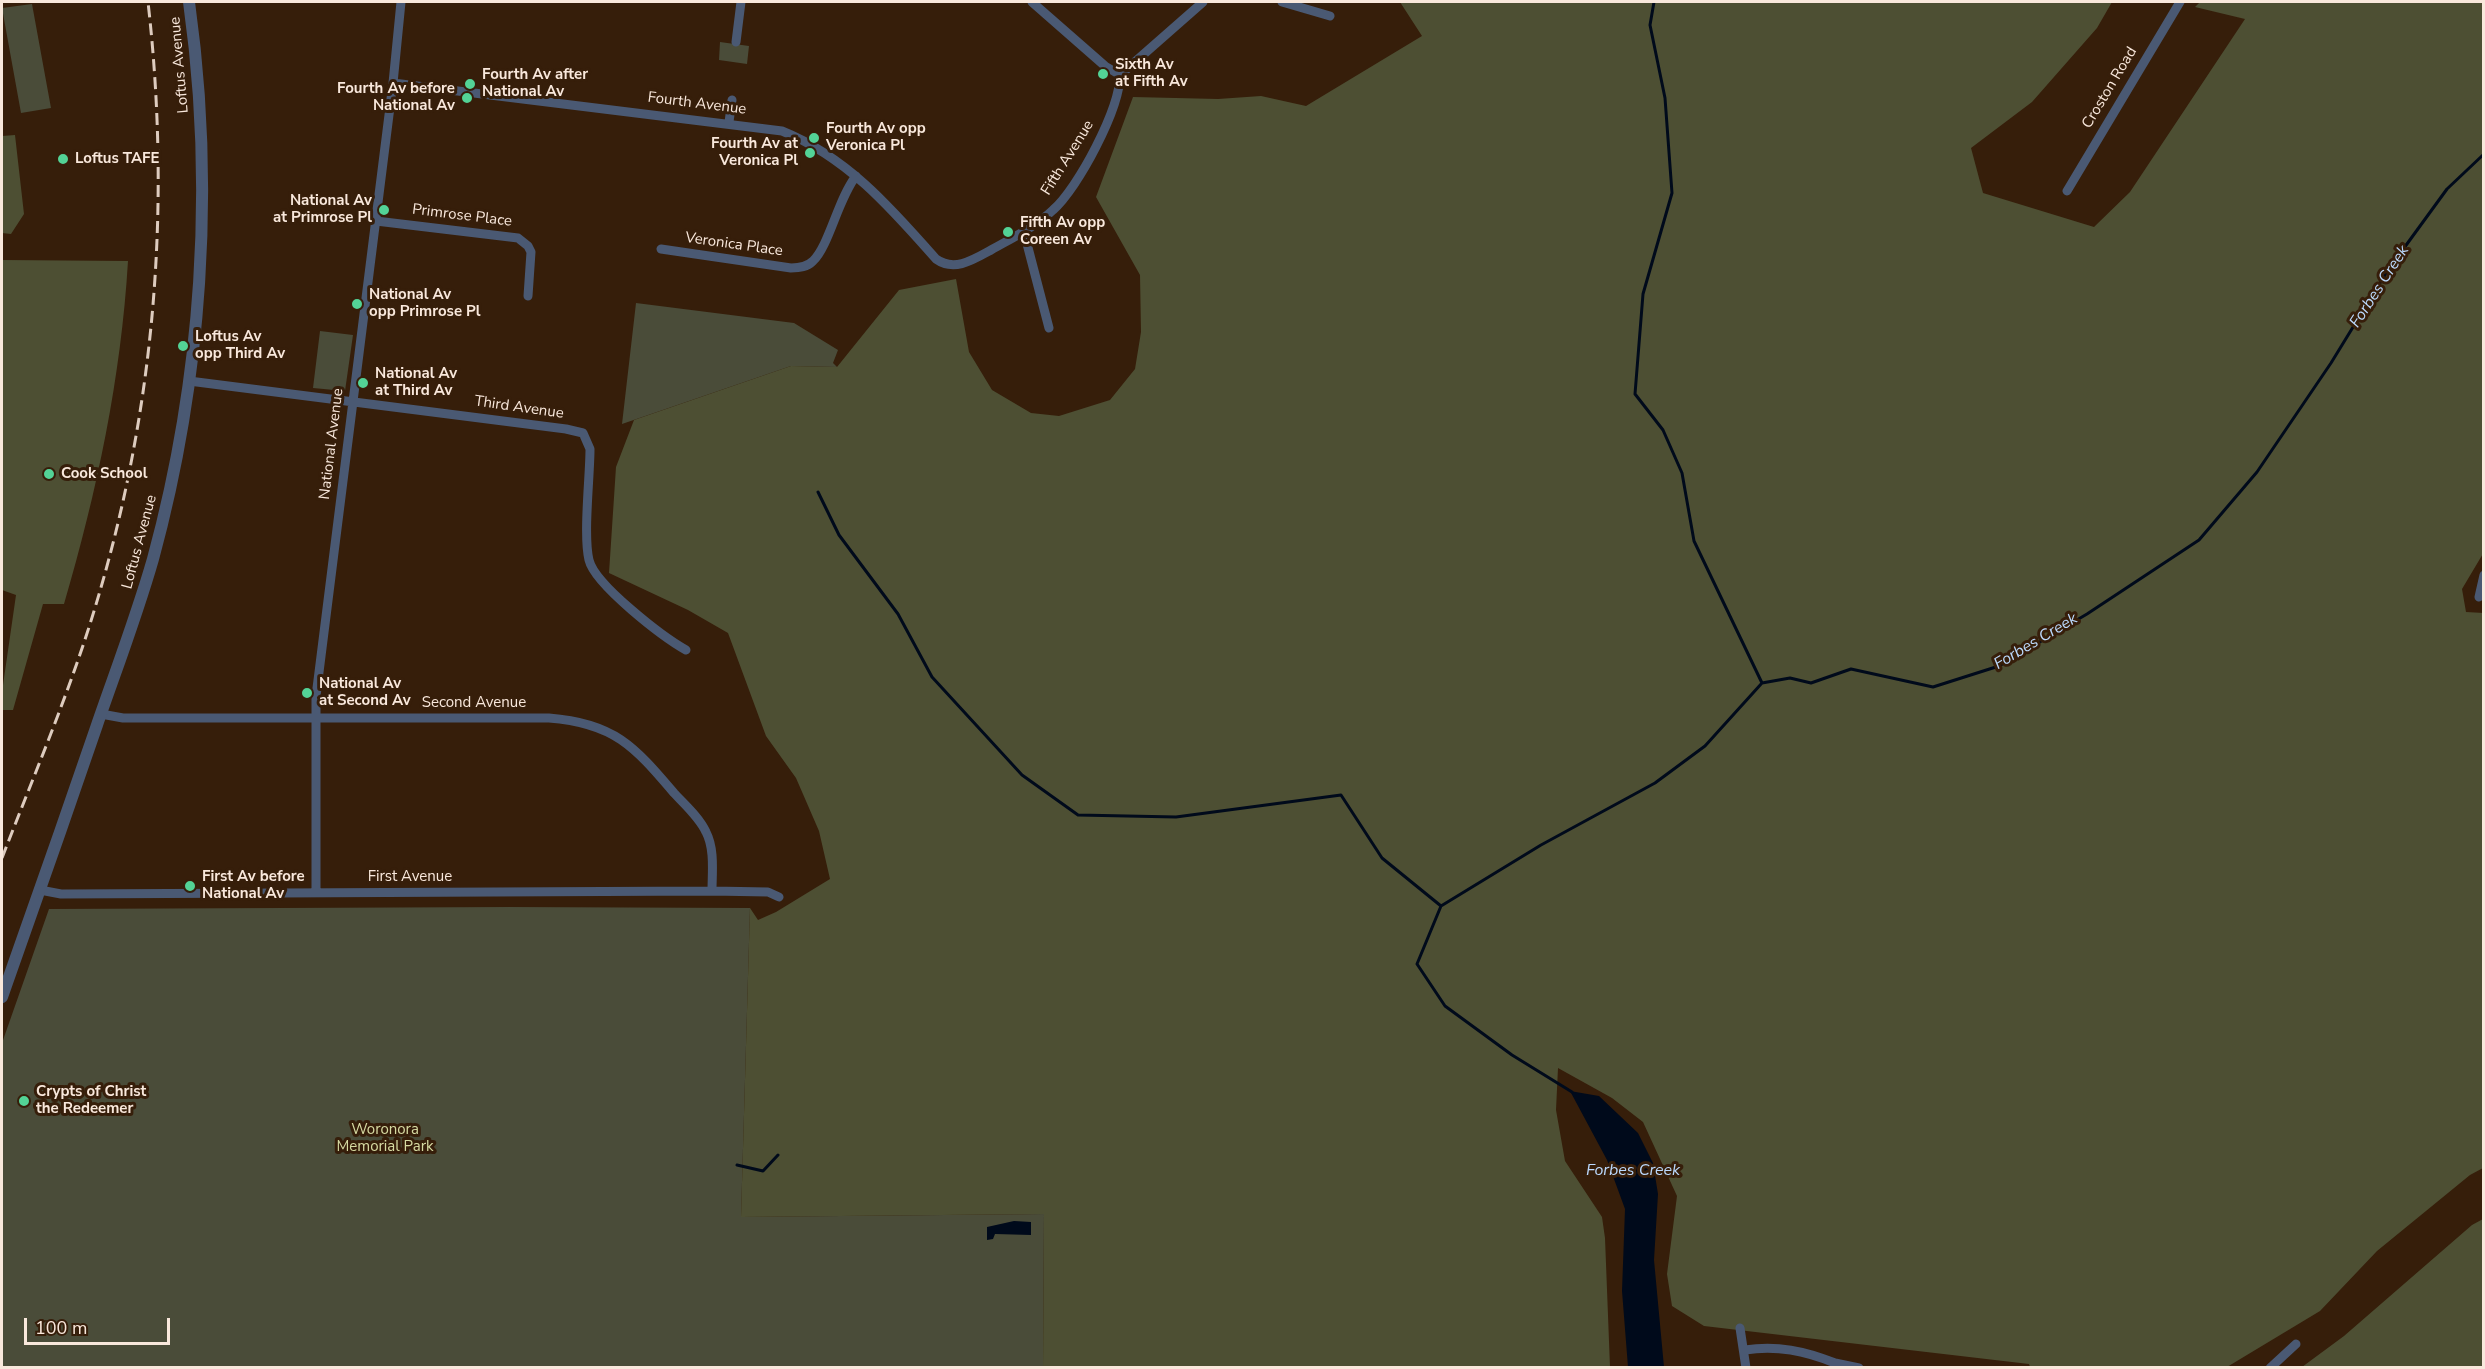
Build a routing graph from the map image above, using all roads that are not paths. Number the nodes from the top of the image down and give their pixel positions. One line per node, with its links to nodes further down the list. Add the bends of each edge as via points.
1 (189, 2): 22 (street, Loftus Avenue, via 198,74 201,154 199,280)
2 (400, 2): 11 (street, National Avenue)
3 (741, 2): 9 (street)
4 (1032, 2): 10 (street)
5 (1203, 2): 10 (street)
6 (1282, 2): 8 (street)
7 (2180, 2): 15 (street, Croston Road)
8 (1330, 16)
9 (736, 42)
10 (1120, 75): 17 (street, Fifth Avenue, via 1112,114 1067,194 1046,217)
11 (393, 83): 13 (street, Fourth Avenue); 16 (street, National Avenue)
12 (732, 100): 13 (street)
13 (729, 122): 14 (street, Fourth Avenue, via 782,131 802,139)
14 (856, 176): 18 (street, Veronica Place, via 842,195 820,254 807,266 784,267); 19 (street, Fourth Avenue, via 887,203 936,259)
15 (2067, 191)
16 (376, 221): 20 (street, Primrose Place, via 518,238 531,252); 23 (street, National Avenue)
17 (1022, 232): 19 (street, Fifth Avenue, via 977,258); 21 (street)
18 (661, 249)
19 (948, 266)
20 (528, 296)
21 (1049, 328)
22 (189, 381): 23 (street, Third Avenue); 27 (street, Loftus Avenue, via 153,559)
23 (353, 401): 26 (street, Third Avenue, via 583,433 590,449 588,552 594,574); 28 (street, National Avenue)
24 (2484, 575): 25 (street)
25 (2479, 597)
26 (686, 650)
27 (101, 714): 28 (street, Second Avenue, via 123,718); 29 (street, Loftus Avenue)
28 (315, 719): 30 (street, Second Avenue, via 549,718 576,721 608,732 636,748 706,832); 31 (street, National Avenue)
29 (40, 890): 31 (street, First Avenue, via 61,894); 33 (street, Loftus Avenue)
30 (712, 891): 31 (street, First Avenue); 32 (street, First Avenue, via 770,887)
31 (316, 892)
32 (779, 897)
33 (2, 997)
34 (1740, 1328): 36 (street)
35 (2296, 1344): 40 (street)
36 (1745, 1350): 37 (street, via 1784,1348); 38 (street)
37 (1835, 1365): 39 (street)
38 (1746, 1368)
39 (1859, 1368)
40 (2270, 1368)

